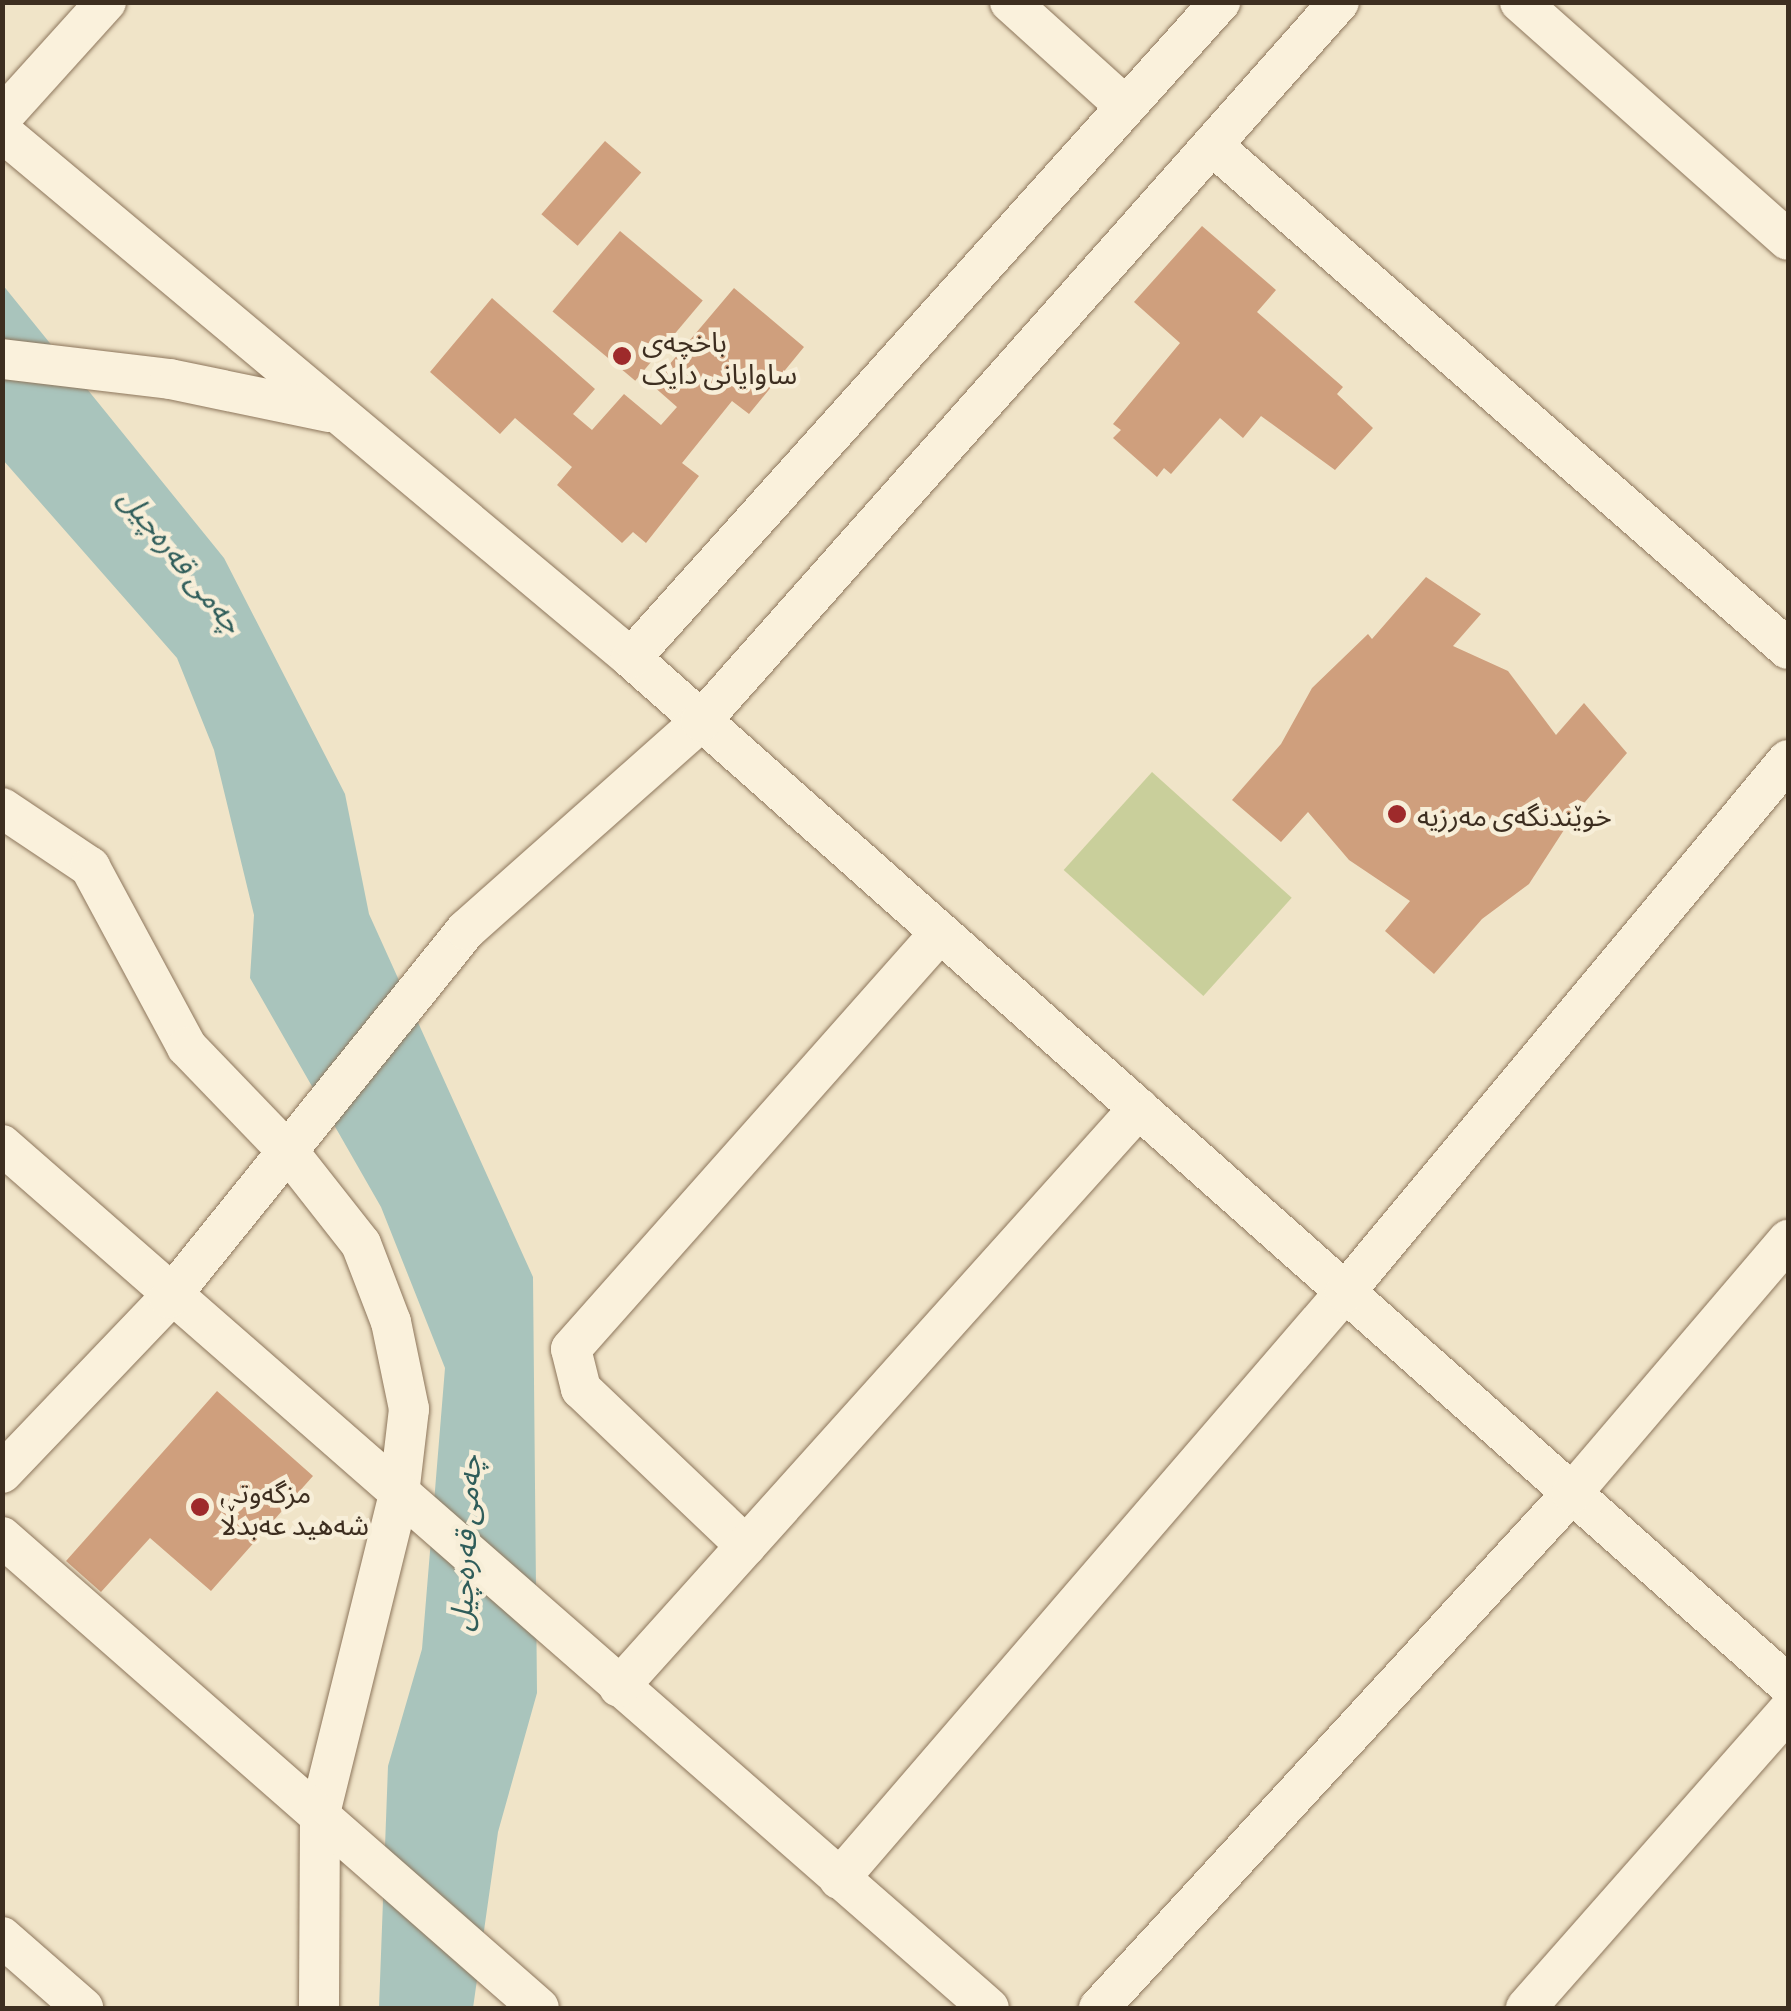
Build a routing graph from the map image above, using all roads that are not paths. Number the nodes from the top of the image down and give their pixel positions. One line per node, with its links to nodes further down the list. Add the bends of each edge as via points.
1 (106, 2): 7 (street)
2 (1010, 2): 6 (street)
3 (1220, 2): 6 (street)
4 (1339, 2): 9 (street)
5 (1520, 2): 10 (street)
6 (1125, 106): 14 (street)
7 (2, 117)
8 (2, 132): 12 (street)
9 (1212, 145): 13 (street); 15 (street)
10 (1788, 240)
11 (2, 359): 12 (street, via 170,380)
12 (334, 412): 14 (street)
13 (1786, 643)
14 (631, 658): 15 (street)
15 (702, 721): 18 (street); 21 (street, via 466,930)
16 (1788, 760): 23 (street)
17 (2, 808): 21 (street, via 90,867 187,1047)
18 (940, 933): 19 (street); 29 (street, via 571,1349 581,1389)
19 (1138, 1108): 23 (street); 29 (street)
20 (2, 1145): 24 (street)
21 (291, 1155): 24 (street); 27 (street, via 361,1244 391,1322 409,1409)
22 (1788, 1240): 26 (street)
23 (1345, 1292): 26 (street); 34 (street)
24 (170, 1298): 25 (street); 27 (street)
25 (2, 1473)
26 (1572, 1493): 30 (street); 40 (street)
27 (399, 1494): 31 (street); 33 (street)
28 (2, 1537): 33 (street)
29 (746, 1546): 31 (street)
30 (1788, 1685)
31 (620, 1687): 34 (street)
32 (1788, 1712): 41 (street)
33 (320, 1814): 37 (street); 38 (street)
34 (838, 1879): 39 (street)
35 (10, 1958): 36 (street)
36 (83, 2008)
37 (320, 2008)
38 (539, 2008)
39 (989, 2008)
40 (1099, 2008)
41 (1526, 2008)

